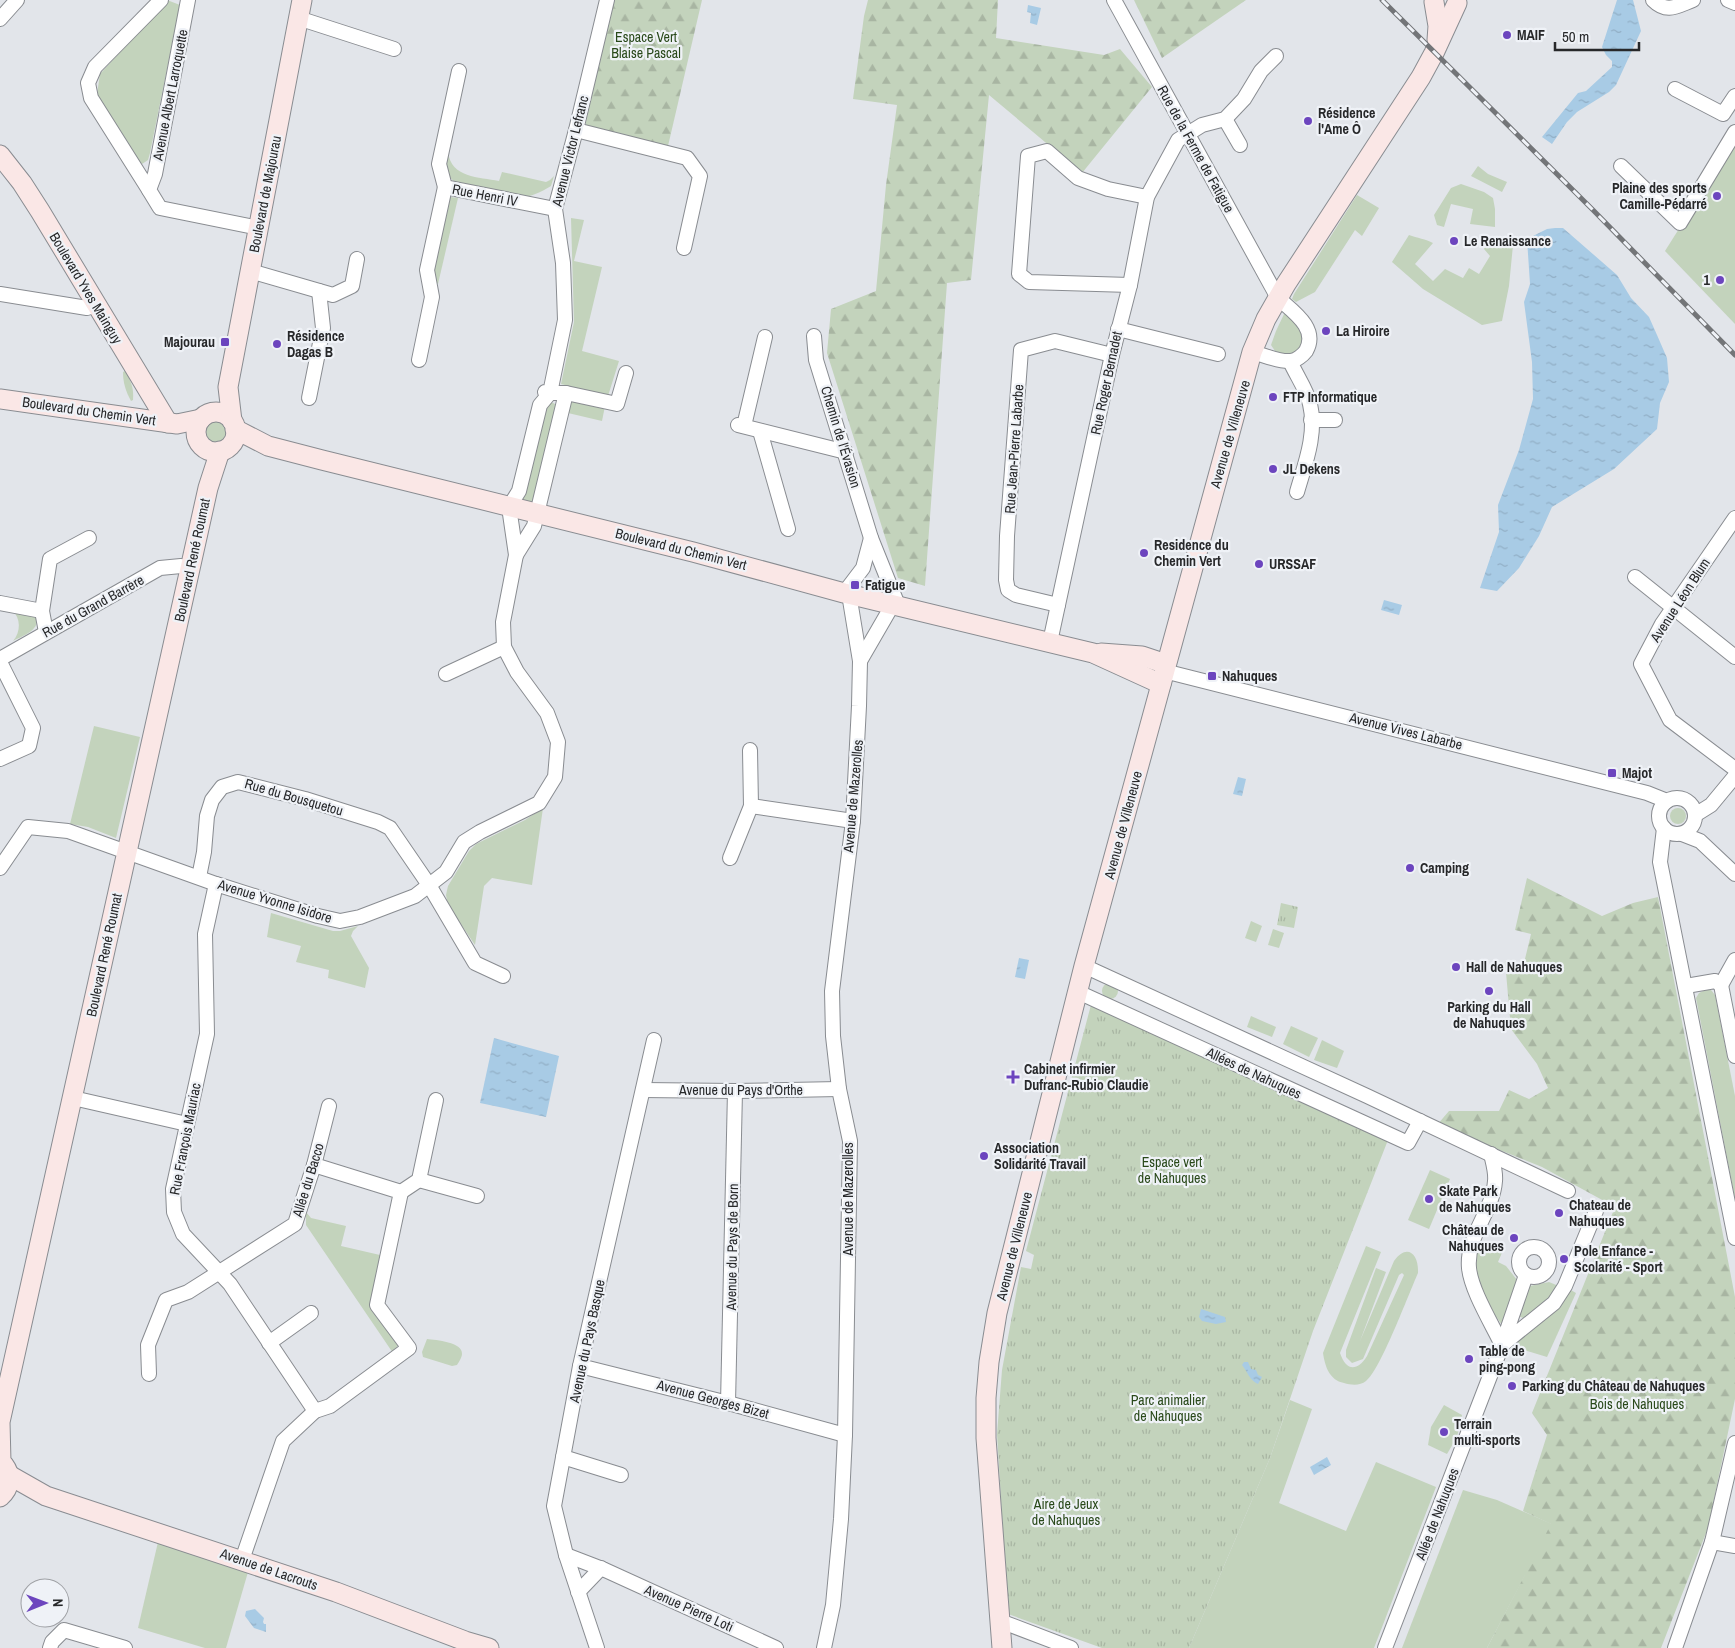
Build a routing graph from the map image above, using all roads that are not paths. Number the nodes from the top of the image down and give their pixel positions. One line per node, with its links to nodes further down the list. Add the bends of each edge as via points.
1 (17, 0): 13 (street)
2 (161, 0): 28 (street, Avenue Albert Larroquette, via 95,67 88,83 92,98)
3 (188, 0): 28 (street, Avenue Albert Larroquette, via 155,174)
4 (607, 0): 21 (street, Avenue Victor Lefranc)
5 (1114, 0): 23 (street, Rue de la Ferme de Fatigue)
6 (1693, 0): 10 (street, via 1669,9)
7 (1728, 0): 11 (street)
8 (1432, 1): 9 (street, via 1446,4); 15 (street, Avenue de Villeneuve, via 1438,26)
9 (1461, 1): 15 (street, Avenue de Villeneuve)
10 (1654, 1)
11 (1735, 3)
12 (300, 9): 14 (street); 31 (street, Boulevard de Majourau)
13 (0, 19)
14 (394, 49)
15 (1434, 53): 38 (street, Avenue de Villeneuve, via 1411,95)
16 (1276, 56): 20 (street)
17 (459, 71): 27 (street, Rue Henri IV, via 439,164)
18 (1675, 90): 19 (street, via 1723,114)
19 (1735, 96)
20 (1225, 119): 23 (street, via 1202,125); 24 (street)
21 (576, 130): 30 (street, Avenue Victor Lefranc); 32 (street, via 686,158 700,176)
22 (1735, 132): 26 (street, via 1680,223)
23 (1187, 134): 29 (street, Rue Roger Bernadet, via 1178,140); 38 (street, Rue de la Ferme de Fatigue)
24 (1240, 145)
25 (0, 155): 39 (street, Boulevard Yves Mainguy, via 22,182)
26 (1621, 166)
27 (445, 187): 30 (street, Rue Henri IV); 46 (street, via 427,270 432,296)
28 (149, 190): 31 (street, Avenue Albert Larroquette, via 160,208)
29 (1147, 197): 35 (street, Rue Roger Bernadet); 35 (street, via 1108,189 1078,178 1047,152 1028,156 1019,274 1029,282)
30 (554, 210): 51 (street, Avenue Victor Lefranc, via 563,263 565,320)
31 (259, 228): 34 (street, Boulevard de Majourau)
32 (684, 248)
33 (357, 259): 36 (street, via 352,286 333,295)
34 (250, 271): 36 (street); 50 (street, Boulevard de Majourau)
35 (1130, 285): 40 (street, Rue Roger Bernadet)
36 (320, 291): 53 (street, via 323,328)
37 (0, 294): 39 (street, via 85,307)
38 (1278, 298): 43 (street, Avenue de Villeneuve); 47 (street, via 1300,317 1309,332 1306,352)
39 (96, 304): 49 (street, Boulevard Yves Mainguy)
40 (1118, 329): 44 (street); 45 (street, Rue Roger Bernadet)
41 (814, 336): 62 (street, Chemin de l'Évasion, via 816,360)
42 (766, 337): 60 (street, via 741,426)
43 (1252, 352): 47 (street); 80 (street, Avenue de Villeneuve)
44 (1218, 354)
45 (1112, 356): 76 (street, Rue Roger Bernadet); 76 (street, Rue Jean-Pierre Labarbe, via 1055,341 1021,350 1006,580 1008,590 1016,595)
46 (419, 360)
47 (1290, 361): 57 (street, via 1310,403)
48 (626, 373): 52 (street, via 617,404)
49 (143, 383): 56 (street, via 138,401); 59 (street, Boulevard Yves Mainguy)
50 (228, 387): 55 (street, Boulevard de Majourau); 61 (street, Boulevard de Majourau)
51 (547, 392): 52 (street); 64 (street, Avenue Victor Lefranc, via 540,405 519,491)
52 (566, 393): 65 (street)
53 (309, 398)
54 (0, 399): 56 (street, Boulevard du Chemin Vert)
55 (205, 416): 59 (street, Boulevard du Chemin Vert); 61 (street, via 196,430); 61 (street, Boulevard du Chemin Vert, via 219,412 229,417)
56 (124, 417): 59 (street, Boulevard du Chemin Vert)
57 (1311, 420): 58 (street); 63 (street, via 1310,450)
58 (1335, 420)
59 (173, 423): 61 (street)
60 (760, 431): 62 (street); 67 (street)
61 (221, 440): 64 (street, Boulevard du Chemin Vert, via 268,446); 71 (street, Boulevard René Roumat)
62 (846, 452): 69 (street, Chemin de l'Évasion)
63 (1297, 492)
64 (509, 507): 65 (street, Boulevard du Chemin Vert); 70 (street)
65 (536, 514): 70 (street, via 534,526); 73 (street, Boulevard du Chemin Vert)
66 (1735, 518): 77 (street, Avenue Léon Blum)
67 (788, 529)
68 (89, 538): 78 (street, via 50,559)
69 (871, 538): 73 (street, via 862,568); 75 (street, Chemin de l'Évasion)
70 (516, 555): 82 (street, via 503,622)
71 (190, 568): 79 (street, Rue du Grand Barrère, via 160,568); 104 (street, Boulevard René Roumat)
72 (1635, 577): 77 (street)
73 (846, 593): 75 (street, Boulevard du Chemin Vert); 87 (street, Avenue de Mazerolles)
74 (0, 603): 78 (street)
75 (895, 604): 81 (street, Boulevard du Chemin Vert); 87 (street, Avenue de Mazerolles)
76 (1058, 605): 81 (street, Rue Roger Bernadet)
77 (1674, 607): 85 (street); 92 (street, Avenue Léon Blum, via 1641,664 1670,720)
78 (42, 610): 79 (street)
79 (46, 632): 86 (street, Rue du Grand Barrère)
80 (1174, 633): 84 (street); 88 (street, Avenue de Villeneuve)
81 (1050, 642): 83 (street, Boulevard du Chemin Vert)
82 (504, 647): 89 (street); 110 (street, Avenue Yvonne Isidore, via 517,672 547,713 558,742 555,777 539,803 464,842 446,872)
83 (1093, 653): 84 (street, Boulevard du Chemin Vert); 88 (street, Boulevard du Chemin Vert)
84 (1142, 656): 88 (street, Boulevard du Chemin Vert)
85 (1735, 657)
86 (0, 661): 91 (street, via 33,728 29,746)
87 (860, 661): 101 (street, Avenue de Mazerolles)
88 (1164, 673): 94 (street, Avenue Vives Labarbe); 112 (street, Avenue de Villeneuve)
89 (446, 674)
90 (750, 750): 98 (street)
91 (0, 759)
92 (1735, 769)
93 (1735, 776): 97 (street)
94 (1647, 793): 95 (street, Avenue Vives Labarbe); 99 (street)
95 (1667, 801): 96 (street, via 1678,798); 99 (street)
96 (1688, 802): 97 (street); 100 (street, via 1694,810)
97 (1711, 805): 100 (street)
98 (751, 806): 101 (street); 105 (street)
99 (1660, 814): 102 (street, via 1659,819)
100 (1694, 820): 102 (street, via 1686,832); 103 (street)
101 (852, 821): 119 (street, Avenue de Mazerolles, via 832,991)
102 (1673, 832): 103 (street); 115 (street, via 1660,862)
103 (1700, 841): 107 (street)
104 (126, 853): 106 (street, Avenue Yvonne Isidore, via 68,832 28,827); 108 (street, Avenue Yvonne Isidore); 122 (street, Boulevard René Roumat)
105 (730, 858)
106 (0, 868)
107 (1735, 874)
108 (199, 877): 109 (street, Avenue Yvonne Isidore); 110 (street, Rue du Bousquetou, via 212,800 222,787 238,782 305,799 390,828)
109 (216, 884): 110 (street, Avenue Yvonne Isidore, via 340,921 360,918 415,896); 126 (street, Rue François Mauriac, via 205,934 207,1034)
110 (429, 885): 113 (street, Rue du Bousquetou, via 475,963)
111 (1735, 960): 114 (street)
112 (1084, 966): 116 (street, Avenue de Villeneuve); 125 (street, Allées de Nahuques)
113 (504, 976)
114 (1721, 985): 115 (street, via 1715,981); 118 (street)
115 (1686, 986): 134 (street)
116 (1078, 992): 125 (street, Allées de Nahuques, via 1408,1143); 156 (street, Avenue de Villeneuve, via 997,1313 988,1362 986,1438)
117 (654, 1040): 120 (street, Avenue du Pays Basque)
118 (1735, 1056)
119 (839, 1089): 121 (street, Avenue du Pays d'Orthe); 145 (street, Avenue de Mazerolles, via 850,1141)
120 (643, 1090): 121 (street, Avenue du Pays d'Orthe); 140 (street, Avenue du Pays Basque)
121 (735, 1091): 142 (street, Avenue du Pays de Born)
122 (73, 1098): 126 (street); 144 (street, Boulevard René Roumat)
123 (436, 1100): 129 (street)
124 (329, 1106): 128 (street, Allée du Bacco)
125 (1420, 1121): 127 (street, Allées de Nahuques)
126 (187, 1124): 135 (street, Rue François Mauriac, via 173,1189 174,1212 183,1234)
127 (1491, 1154): 130 (street, Allées de Nahuques); 139 (street, via 1494,1190 1470,1248 1469,1268 1474,1287)
128 (314, 1165): 131 (street); 135 (street, Allée du Bacco, via 295,1224)
129 (419, 1180): 131 (street); 132 (street)
130 (1568, 1191)
131 (402, 1192): 143 (street, via 377,1305 409,1348 330,1406)
132 (477, 1196)
133 (1596, 1211): 139 (street, via 1565,1286 1554,1303)
134 (1735, 1238)
135 (219, 1273): 138 (street, Rue François Mauriac); 141 (street, Allée du Bacco, via 188,1292 166,1300 148,1345)
136 (1526, 1275): 139 (street)
137 (310, 1313): 138 (street)
138 (269, 1342): 143 (street, Rue François Mauriac)
139 (1502, 1345): 165 (street, Allée de Nahuques)
140 (580, 1366): 142 (street, Avenue Georges Bizet); 147 (street, Avenue du Pays Basque)
141 (149, 1374)
142 (728, 1403): 145 (street, Avenue Georges Bizet)
143 (315, 1411): 153 (street, via 283,1441)
144 (0, 1422): 149 (street, Boulevard René Roumat)
145 (844, 1435): 162 (street, Avenue de Mazerolles, via 833,1605)
146 (1735, 1443): 150 (street)
147 (563, 1458): 148 (street); 152 (street, Avenue du Pays Basque, via 554,1506)
148 (621, 1475)
149 (3, 1478): 153 (street, Avenue de Lacrouts, via 46,1496)
150 (1712, 1542): 151 (street); 166 (street)
151 (1735, 1546)
152 (566, 1555): 154 (street, Avenue Pierre Loti); 155 (street, Avenue du Pays Basque)
153 (242, 1560): 160 (street, Avenue de Lacrouts)
154 (601, 1568): 155 (street); 161 (street, Avenue Pierre Loti)
155 (578, 1592): 157 (street, Avenue du Pays Basque)
156 (1000, 1621): 163 (street, Avenue de Villeneuve); 164 (street)
157 (594, 1645)
158 (50, 1648): 159 (street, via 64,1630)
159 (125, 1648)
160 (489, 1648)
161 (776, 1648)
162 (824, 1648)
163 (1002, 1648)
164 (1071, 1648)
165 (1386, 1648)
166 (1675, 1648)

